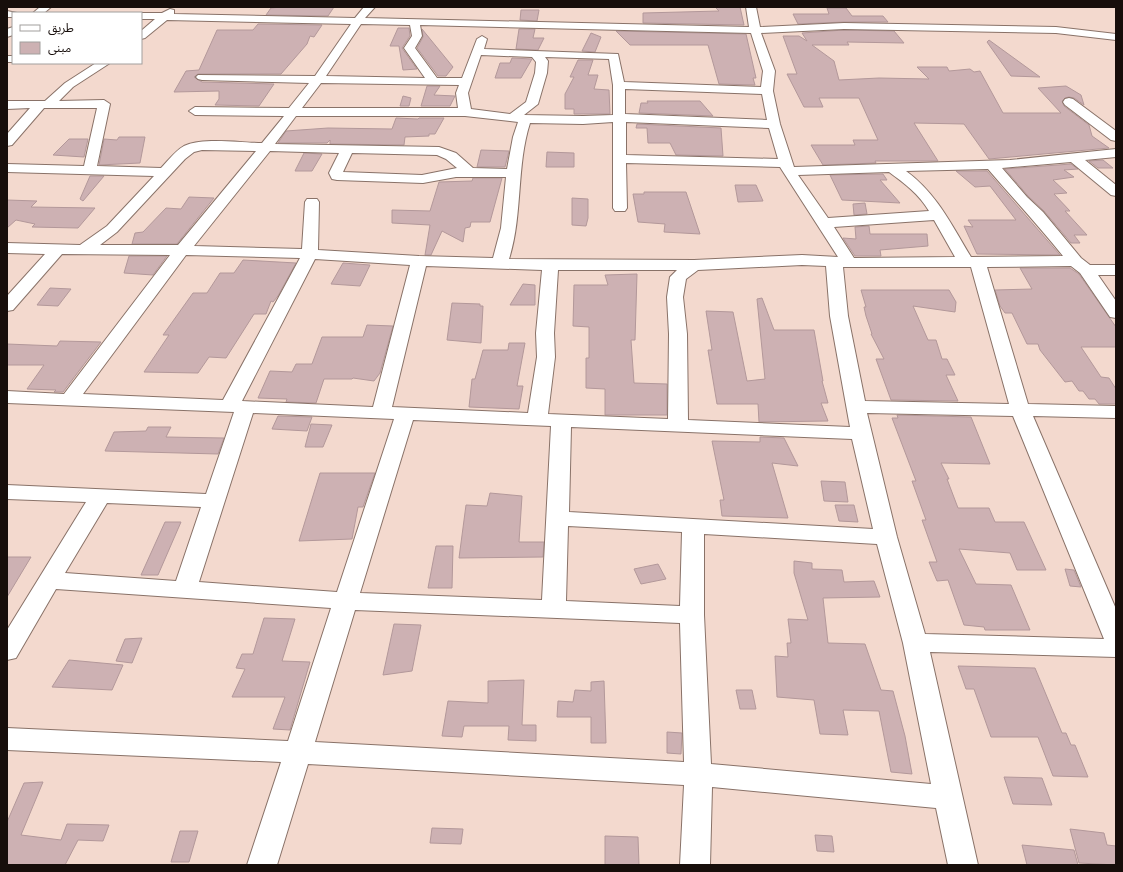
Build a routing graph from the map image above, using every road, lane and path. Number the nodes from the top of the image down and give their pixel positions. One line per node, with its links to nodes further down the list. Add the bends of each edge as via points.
1 (175, 7): 5 (street)
2 (370, 7): 6 (street)
3 (751, 7): 9 (street)
4 (142, 16): 5 (street)
5 (164, 16): 6 (street); 10 (street)
6 (359, 21): 7 (street); 16 (street)
7 (414, 22): 8 (street); 17 (street, via 418,36 409,48)
8 (488, 24): 9 (street); 12 (street)
9 (756, 30): 11 (street, via 844,26 1056,30); 20 (street, via 769,70)
10 (142, 35)
11 (1116, 37)
12 (477, 52): 13 (street); 18 (street)
13 (536, 55): 19 (street, via 614,56); 28 (street, via 542,61 541,73 532,104)
14 (102, 64): 22 (street, via 68,85)
15 (202, 77): 16 (street)
16 (318, 79): 17 (street); 25 (street)
17 (433, 81): 18 (street)
18 (466, 82): 26 (street, via 462,93)
19 (619, 85): 20 (street); 27 (street)
20 (767, 91): 29 (street)
21 (1068, 102): 30 (street)
22 (44, 105): 23 (street); 31 (street); 41 (street, via 104,104)
23 (9, 107)
24 (195, 111): 25 (street)
25 (294, 111): 26 (street); 32 (street)
26 (465, 112): 28 (street)
27 (619, 118): 28 (street); 29 (street); 36 (street)
28 (518, 119): 44 (street)
29 (774, 124): 38 (street)
30 (1116, 137)
31 (7, 142)
32 (266, 147): 33 (street); 42 (street, via 202,146 189,149); 53 (street)
33 (348, 148): 43 (street, via 439,151 451,156); 43 (street, via 336,173 337,176 424,179 434,175)
34 (1116, 153): 35 (street)
35 (1073, 157): 37 (street); 45 (street)
36 (620, 159): 38 (street); 47 (street)
37 (991, 164): 40 (street); 60 (street)
38 (787, 167): 40 (street); 49 (street)
39 (7, 168): 41 (street)
40 (892, 168): 48 (street, via 914,184 931,202)
41 (90, 169): 42 (street)
42 (166, 172): 52 (street, via 112,229)
43 (470, 172): 44 (street)
44 (513, 173): 58 (street, via 508,233)
45 (1116, 192)
46 (312, 202): 54 (street)
47 (620, 208)
48 (938, 215): 49 (street); 56 (street)
49 (824, 223): 57 (street)
50 (7, 248): 51 (street)
51 (57, 250): 52 (street); 63 (street)
52 (84, 250): 53 (street)
53 (182, 250): 54 (street); 66 (street)
54 (310, 254): 55 (street); 67 (street)
55 (419, 261): 58 (street); 71 (street)
56 (971, 261): 57 (street); 60 (street); 69 (street)
57 (842, 262): 59 (street, via 802,260); 68 (street, via 839,316)
58 (499, 264): 61 (street)
59 (694, 265): 61 (street); 75 (street, via 678,277 675,297 678,334)
60 (1080, 265): 62 (street); 64 (street)
61 (550, 266): 73 (street, via 544,383)
62 (1116, 270)
63 (7, 306)
64 (1116, 313)
65 (7, 397): 66 (street)
66 (69, 400): 67 (street)
67 (238, 406): 71 (street); 79 (street)
68 (856, 406): 69 (street); 76 (street)
69 (1020, 409): 70 (street); 88 (street)
70 (1116, 412)
71 (381, 413): 72 (street)
72 (405, 414): 73 (street); 85 (street)
73 (537, 419): 74 (street)
74 (561, 420): 75 (street); 80 (street)
75 (678, 425): 76 (street)
76 (861, 433): 82 (street)
77 (7, 492): 78 (street)
78 (100, 496): 79 (street); 83 (street)
79 (214, 501): 84 (street)
80 (558, 518): 81 (street); 86 (street)
81 (693, 525): 82 (street); 87 (street)
82 (886, 537): 89 (street)
83 (49, 580): 84 (street); 91 (street)
84 (185, 588): 85 (street)
85 (345, 601): 86 (street); 93 (street)
86 (554, 610): 87 (street)
87 (692, 615): 94 (street)
88 (1116, 638)
89 (915, 643): 90 (street); 95 (street)
90 (1116, 648)
91 (7, 650)
92 (7, 739): 93 (street)
93 (298, 752): 94 (street); 96 (street)
94 (698, 774): 95 (street); 97 (street, via 698,835)
95 (947, 797): 98 (street)
96 (262, 865)
97 (695, 865)
98 (963, 865)

